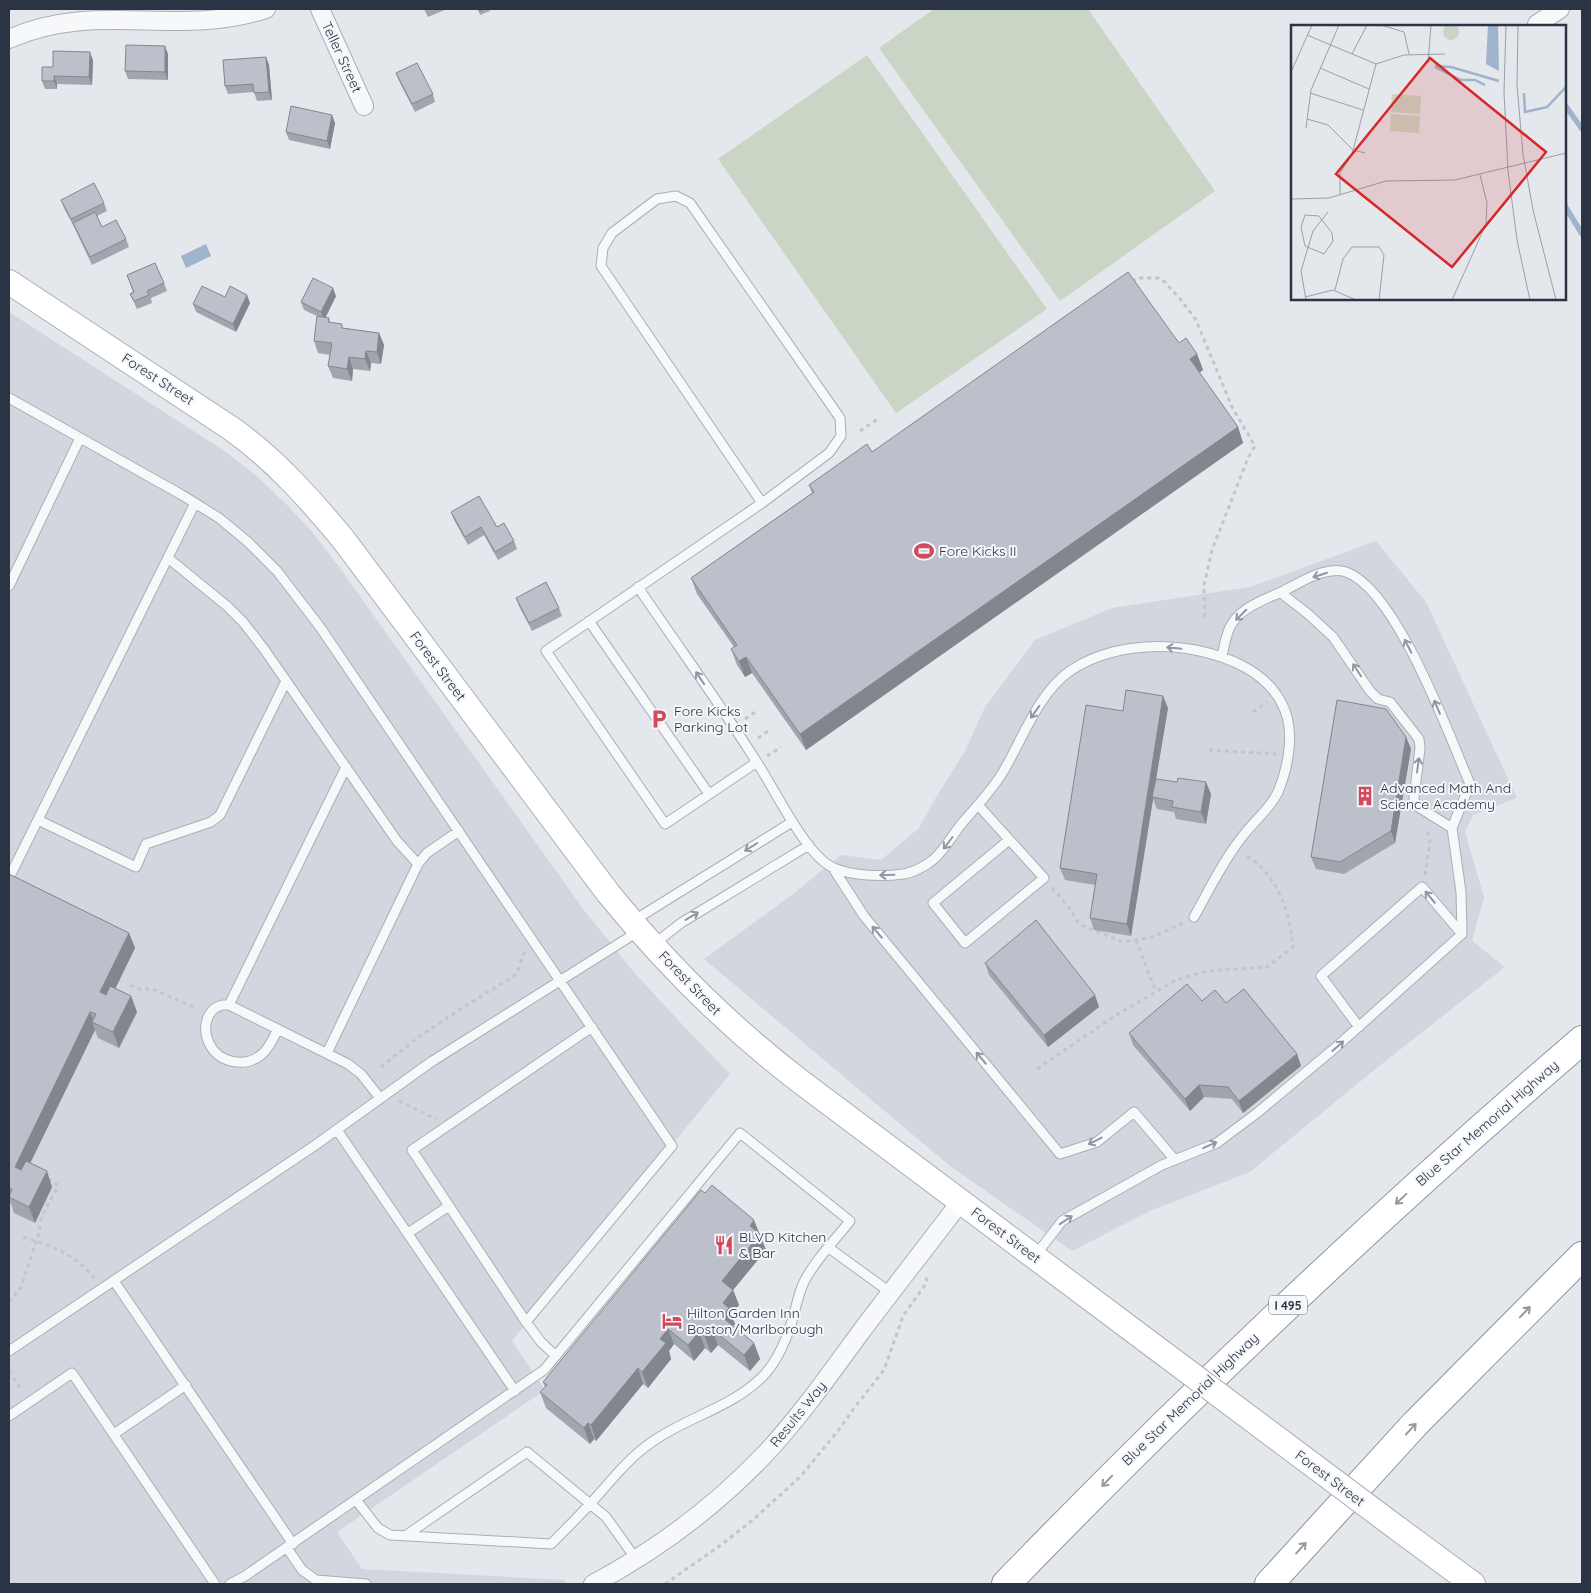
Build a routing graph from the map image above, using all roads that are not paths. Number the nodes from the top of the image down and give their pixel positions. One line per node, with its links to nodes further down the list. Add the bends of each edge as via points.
1 (266, 9): 5 (street, via 201,18 109,13 71,15 34,25)
2 (320, 9): 6 (street, Teller Street)
3 (1560, 9): 4 (street)
4 (1537, 24)
5 (9, 40)
6 (364, 106)
7 (9, 282): 33 (main road, Forest Street, via 232,429 298,486 343,539 596,877)
8 (9, 398): 9 (lane)
9 (80, 438): 10 (lane); 13 (lane)
10 (195, 503): 12 (lane); 26 (lane, via 248,542 295,593)
11 (762, 503): 11 (lane, via 829,453 841,436 840,418 690,204 676,196 657,199 612,233 603,248 601,266); 14 (lane)
12 (168, 558): 18 (lane, via 235,614); 23 (lane)
13 (9, 586)
14 (638, 587): 16 (lane); 19 (lane, one-way to 14)
15 (1281, 593): 17 (lane, one-way to 17, via 1246,609 1237,618 1230,627); 25 (lane, one-way to 15, via 1416,805 1414,797 1420,748 1416,732 1390,702 1378,699 1370,692 1333,637); 25 (lane, one-way to 15, via 1470,784 1430,689 1396,623 1380,600 1361,580 1345,572 1328,572)
16 (589, 621): 21 (lane); 21 (lane, via 546,651 665,824)
17 (1222, 656): 22 (lane, one-way to 22, via 1169,647 1135,648 1099,656 1070,671 1054,685 1025,727 1002,773); 32 (lane, via 1241,664 1270,686 1284,705 1290,727 1283,780 1275,799 1234,848)
18 (286, 681): 20 (lane); 23 (lane, via 220,815 211,822 146,844 136,867)
19 (757, 762): 21 (lane); 24 (lane)
20 (346, 766): 29 (lane, via 397,841); 36 (lane)
21 (709, 794)
22 (978, 805): 27 (lane); 30 (lane, one-way to 30, via 945,848 932,860 907,873 874,875)
23 (38, 820): 31 (lane)
24 (792, 822): 28 (lane); 33 (lane, one-way to 33)
25 (1452, 828): 34 (lane, via 1461,892)
26 (458, 831): 29 (lane, via 427,852); 35 (lane)
27 (1009, 840): 27 (lane, via 1044,878 964,943 933,904)
28 (809, 845): 30 (lane); 33 (lane, one-way to 28, via 681,923)
29 (418, 864): 41 (lane)
30 (833, 868): 44 (lane, one-way to 30, via 1134,1112 1097,1142 1060,1154 864,916)
31 (10, 876)
32 (1194, 917)
33 (642, 932): 35 (lane); 45 (main road, Forest Street, via 718,1012 763,1053)
34 (1462, 934): 38 (lane); 38 (lane, one-way to 38, via 1422,887 1321,976)
35 (561, 981): 37 (lane); 42 (lane)
36 (230, 1005): 39 (lane); 39 (lane, via 214,1008 206,1023 210,1045 225,1058 240,1063 258,1057 269,1047)
37 (592, 1027): 46 (lane, via 412,1150); 53 (lane, via 672,1146)
38 (1359, 1027): 44 (lane, one-way to 38, via 1216,1143 1257,1113)
39 (278, 1029): 41 (lane)
40 (1582, 1040): 69 (highway, Blue Star Memorial Highway / I 495, one-way to 69, via 1426,1177 1232,1358 1128,1458)
41 (327, 1053): 42 (lane, via 355,1068)
42 (380, 1098): 43 (lane)
43 (337, 1130): 47 (lane); 51 (lane)
44 (1175, 1160): 49 (lane, one-way to 44, via 1062,1221)
45 (962, 1201): 49 (main road, Forest Street); 52 (street, Results Way)
46 (449, 1206): 47 (lane); 53 (lane)
47 (408, 1233): 57 (lane)
48 (829, 1248): 52 (lane); 55 (lane, via 850,1221 740,1133); 61 (lane, via 808,1274 785,1343 765,1374 736,1399 676,1427 644,1447)
49 (1034, 1256): 71 (main road, Forest Street, bridge)
50 (1582, 1256): 70 (highway, one-way to 50, via 1416,1424)
51 (114, 1281): 54 (lane); 56 (lane)
52 (891, 1293): 64 (street, Results Way, via 803,1410 766,1453 702,1512)
53 (526, 1322): 55 (lane)
54 (9, 1351)
55 (556, 1356): 57 (lane, via 544,1370)
56 (186, 1385): 59 (lane); 63 (lane)
57 (515, 1390): 60 (lane)
58 (9, 1416): 59 (lane, via 72,1373)
59 (114, 1434): 65 (lane)
60 (356, 1500): 62 (lane, via 382,1531); 63 (lane)
61 (591, 1503): 62 (lane, via 551,1544); 62 (lane, via 527,1452); 64 (lane, via 612,1524)
62 (405, 1536)
63 (290, 1546): 66 (lane); 67 (lane, via 302,1570 316,1580)
64 (636, 1559): 68 (street, Results Way)
65 (216, 1584)
66 (230, 1584)
67 (366, 1584)
68 (593, 1584)
69 (1006, 1584)
70 (1269, 1584)
71 (1473, 1584)

